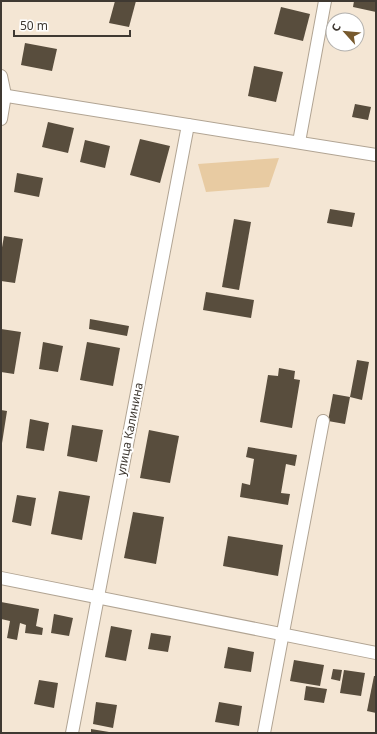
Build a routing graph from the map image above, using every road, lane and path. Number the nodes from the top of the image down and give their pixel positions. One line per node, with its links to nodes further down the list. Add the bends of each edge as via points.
1 (325, 1): 6 (street)
2 (1, 76): 3 (street)
3 (3, 95): 4 (street); 5 (street)
4 (1, 118)
5 (188, 125): 6 (street); 10 (street, улица Калинина)
6 (299, 142): 7 (street)
7 (376, 155)
8 (323, 422): 11 (street)
9 (1, 578): 10 (street)
10 (98, 598): 11 (street); 13 (street, улица Калинина)
11 (283, 635): 12 (street); 14 (street)
12 (376, 653)
13 (72, 733)
14 (264, 733)

